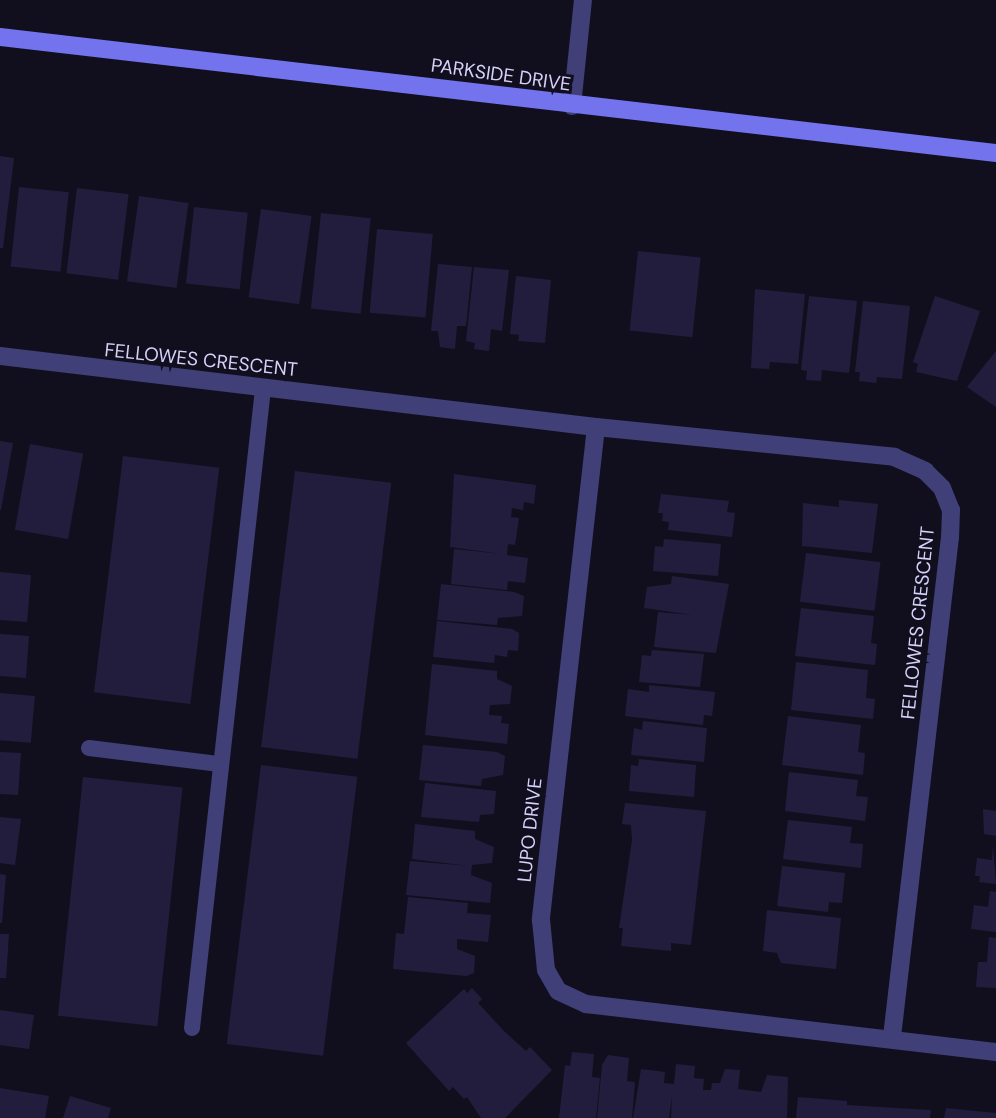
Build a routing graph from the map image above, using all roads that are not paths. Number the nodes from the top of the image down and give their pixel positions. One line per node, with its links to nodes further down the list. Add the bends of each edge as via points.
1 (583, 0): 3 (street)
2 (0, 37): 3 (main road, PARKSIDE DRIVE, via 494,93)
3 (572, 106): 4 (main road, PARKSIDE DRIVE)
4 (996, 153)
5 (0, 356): 6 (street, FELLOWES CRESCENT)
6 (263, 388): 7 (street, FELLOWES CRESCENT); 9 (lane)
7 (596, 427): 11 (street, LUPO DRIVE, via 541,920 546,970 558,991 586,1004); 11 (street, FELLOWES CRESCENT, via 894,457 912,463 942,488 951,510 950,537)
8 (89, 748): 9 (lane)
9 (220, 764): 10 (lane)
10 (192, 1028)
11 (892, 1037): 12 (street, LUPO DRIVE)
12 (996, 1052)

